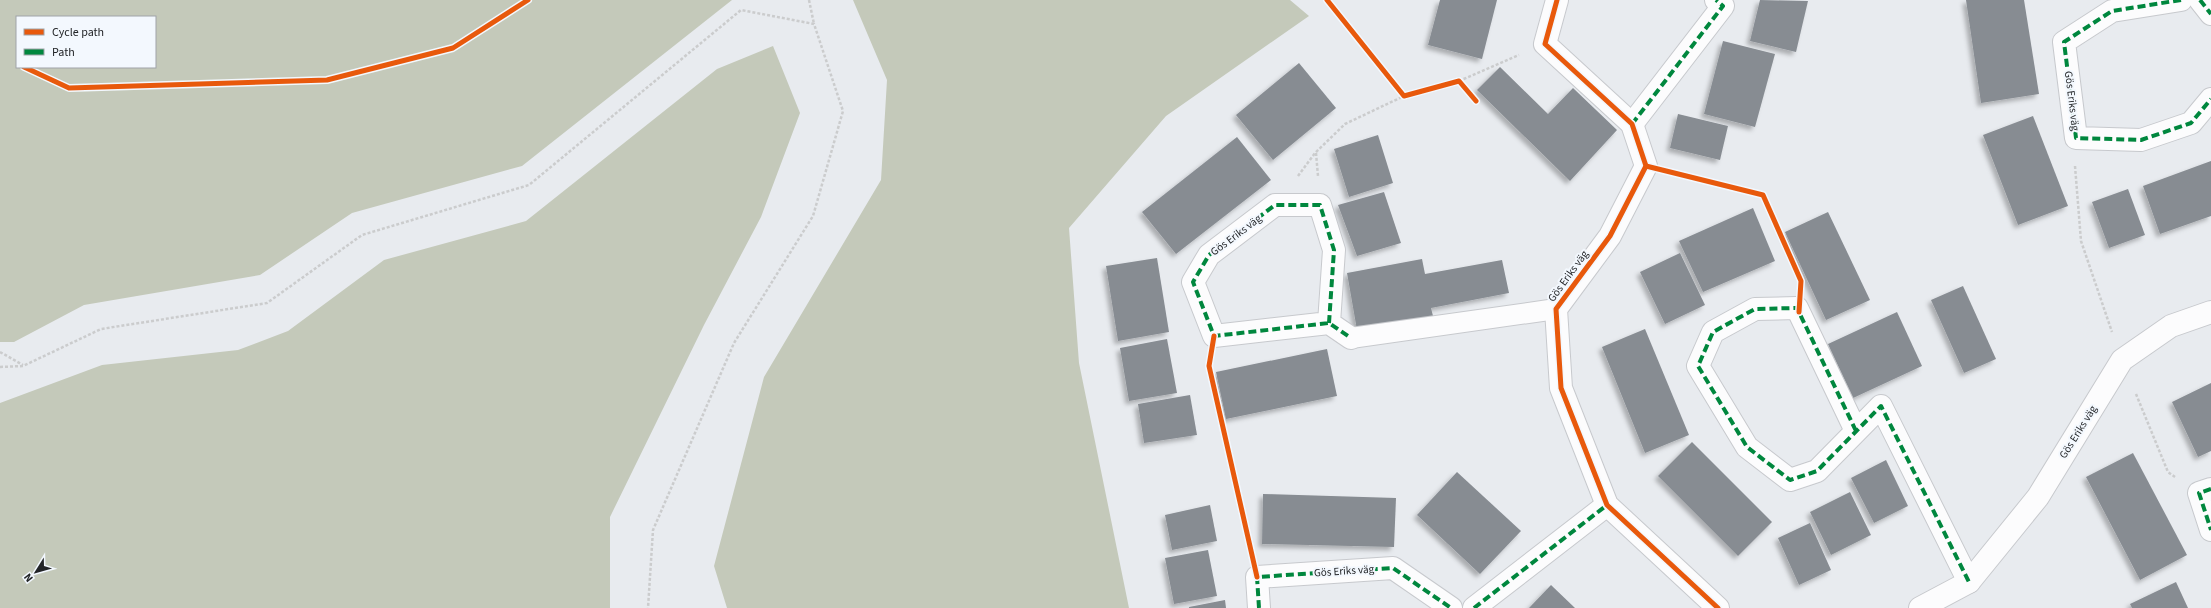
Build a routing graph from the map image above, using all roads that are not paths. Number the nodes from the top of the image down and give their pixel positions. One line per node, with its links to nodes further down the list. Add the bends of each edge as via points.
1 (1557, 0): 7 (street, Gös Eriks väg, via 1545,44)
2 (1716, 0): 7 (street, via 1723,6)
3 (2181, 0): 6 (street, Gös Eriks väg, via 2112,11 2064,42 2076,138 2141,140 2191,123)
4 (2200, 0): 5 (street)
5 (2211, 14)
6 (2211, 99)
7 (1632, 124): 8 (street, Gös Eriks väg, via 1646,166 1610,236)
8 (1556, 309): 11 (lane, Gös Eriks väg); 14 (street, Gös Eriks väg, via 1561,388)
9 (2211, 312): 16 (street, Gös Eriks väg, via 2171,326 2122,360 2038,497)
10 (1329, 323): 10 (street, Gös Eriks väg, via 1214,336 1193,282 1208,255 1275,205 1320,205 1334,250); 11 (street, Gös Eriks väg)
11 (1351, 338)
12 (1856, 431): 12 (street, via 1817,471 1790,480 1747,447 1698,366 1712,332 1755,309 1797,308); 16 (street, via 1881,406)
13 (2205, 491): 15 (street)
14 (1607, 505): 19 (street); 20 (street, Gös Eriks väg)
15 (2211, 530)
16 (1969, 582): 21 (street, Gös Eriks väg)
17 (1259, 608): 18 (street, Gös Eriks väg, via 1257,577 1393,568)
18 (1451, 608)
19 (1474, 608)
20 (1718, 608)
21 (1920, 608)

